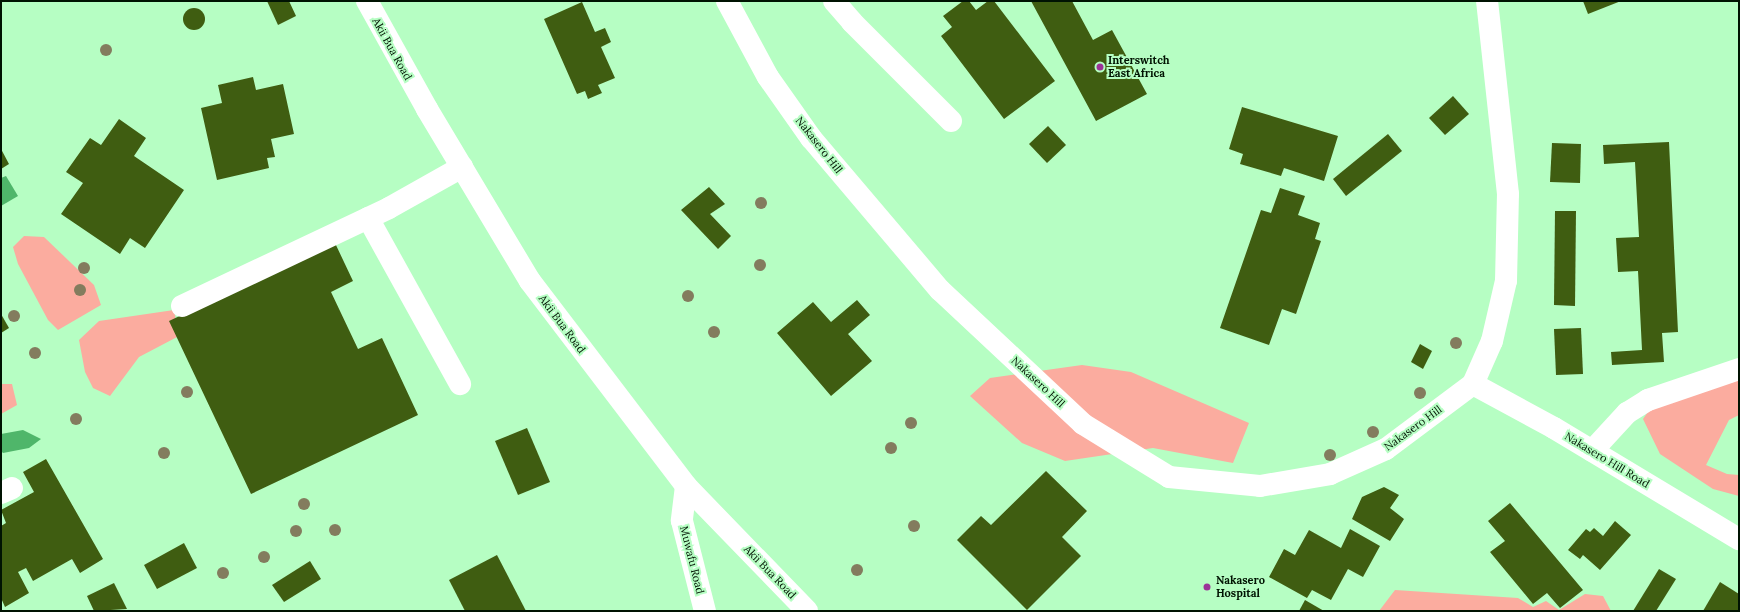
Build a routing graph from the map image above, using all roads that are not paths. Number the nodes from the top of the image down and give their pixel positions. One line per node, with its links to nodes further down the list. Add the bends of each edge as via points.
1 (367, 1): 6 (street, Akii Bua Road)
2 (727, 1): 11 (street, Nakasero Hill, via 768,77 811,138 940,290 1083,424 1169,477 1260,486 1330,474 1386,448)
3 (834, 1): 5 (street)
4 (1487, 1): 11 (street, via 1508,194 1506,281 1492,341)
5 (951, 122)
6 (462, 167): 7 (street); 13 (street, Akii Bua Road, via 530,281)
7 (368, 218): 8 (street); 10 (street)
8 (182, 306)
9 (1739, 369): 12 (street, via 1648,400 1627,413)
10 (460, 384)
11 (1473, 384): 12 (street, Nakasero Hill Road)
12 (1592, 451): 14 (street, Nakasero Hill Road)
13 (686, 486): 15 (street, Muwafu Road, via 682,521); 16 (street, Akii Bua Road)
14 (1739, 539)
15 (705, 611)
16 (807, 611)

